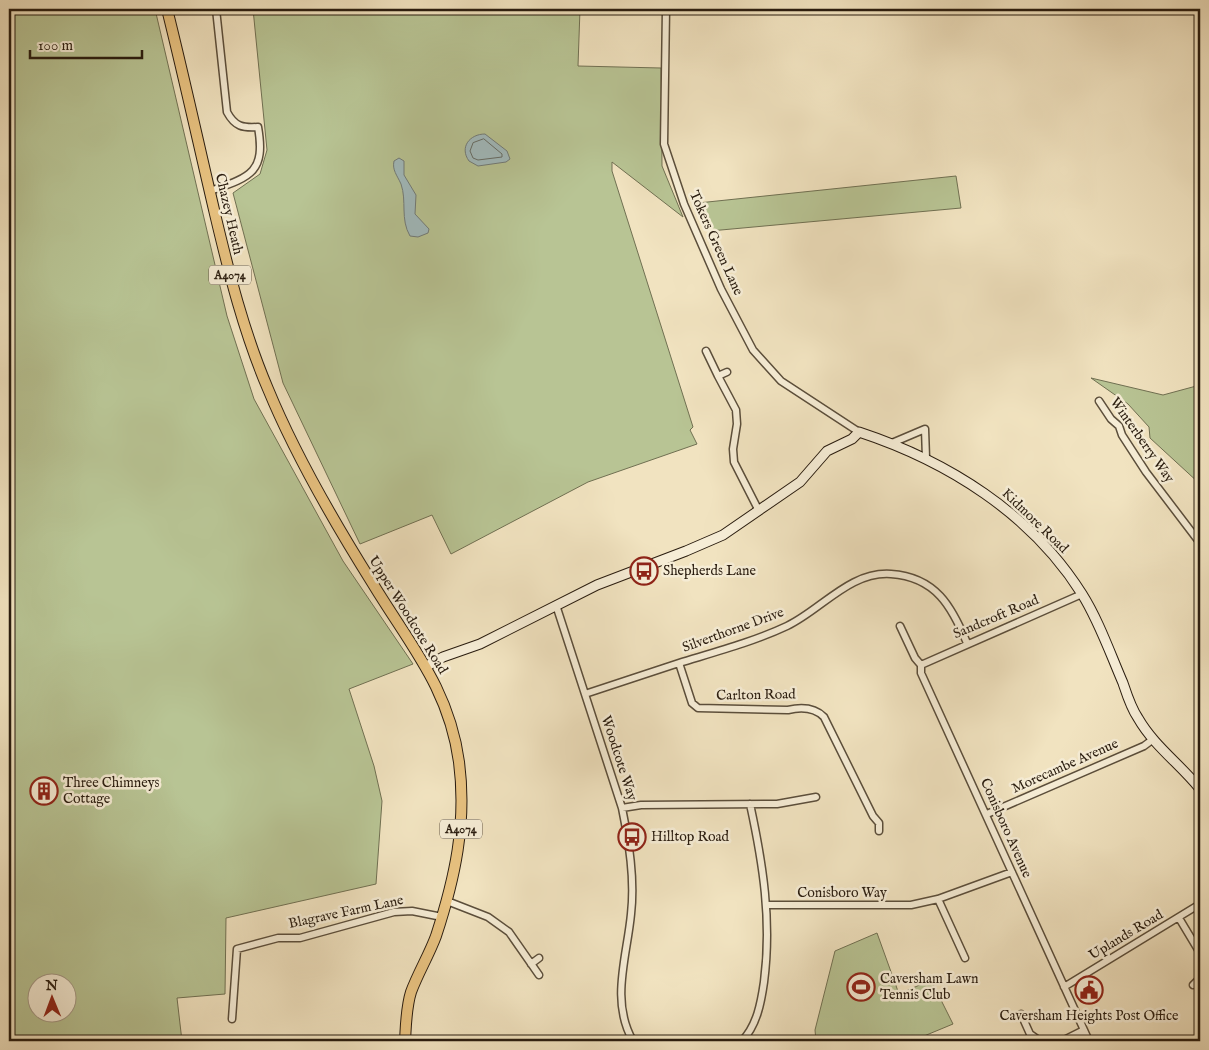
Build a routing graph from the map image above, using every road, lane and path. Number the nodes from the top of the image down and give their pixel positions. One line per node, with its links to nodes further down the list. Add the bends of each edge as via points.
1 (167, 9): 4 (main road, Chazey Heath / A4074)
2 (216, 9): 4 (street, via 228,112 238,126 258,126 262,146 260,158 247,176)
3 (666, 9): 9 (street, Tokers Green Lane, via 664,144 684,204 721,289 753,350 781,381)
4 (210, 191): 13 (main road, Chazey Heath / A4074, via 230,276 267,388 286,431)
5 (706, 351): 7 (street)
6 (727, 372): 7 (street)
7 (718, 376): 12 (street, via 736,410 738,424 734,462)
8 (1099, 401): 14 (street, Winterberry Way, via 1120,426 1122,435 1146,472)
9 (859, 432): 10 (street, Kidmore Road); 12 (street, via 827,451 800,482)
10 (892, 443): 11 (street, Kidmore Road); 11 (street, via 926,428)
11 (926, 458): 15 (street, Kidmore Road, via 983,490 1040,543)
12 (759, 511): 16 (street, via 686,552 597,585)
13 (337, 526): 21 (main road, Upper Woodcote Road / A4074)
14 (1200, 543)
15 (1082, 594): 18 (street, Sandcroft Road); 23 (street, Kidmore Road, via 1136,716)
16 (556, 605): 21 (street, via 480,644); 22 (street, Woodcote Way)
17 (900, 626): 20 (street, Conisboro Avenue, via 915,658)
18 (968, 643): 19 (street, Silverthorne Drive, via 953,610 939,594 918,581 891,574 869,576 854,583 788,625 728,649); 20 (street, Sandcroft Road)
19 (679, 663): 22 (street, Silverthorne Drive); 29 (street, Carlton Road, via 692,703 698,708 788,710 802,707 819,712 879,823)
20 (922, 665): 28 (street, Conisboro Avenue, via 922,673)
21 (427, 666): 32 (main road, Upper Woodcote Road / A4074, via 456,744 461,788 461,839)
22 (585, 694): 27 (street, Woodcote Way)
23 (1152, 740): 24 (street, Kidmore Road); 28 (street, Morecambe Avenue)
24 (1200, 786)
25 (816, 797): 26 (street, via 777,804)
26 (750, 804): 27 (street); 34 (street)
27 (622, 808): 49 (street, Woodcote Way, via 632,885 631,914 620,980 621,1010)
28 (987, 814): 30 (street, Conisboro Avenue)
29 (879, 831)
30 (1012, 872): 31 (street, Conisboro Way); 44 (street, Conisboro Avenue)
31 (938, 899): 34 (street, Conisboro Way, via 916,904); 39 (street)
32 (447, 901): 35 (main road, Upper Woodcote Road / A4074); 40 (street, via 488,917 509,932)
33 (1200, 904): 36 (street, Uplands Road)
34 (767, 905): 50 (street, via 767,953 760,1006 749,1034)
35 (442, 917): 46 (street, Blagrave Farm Lane, via 412,911 394,912 300,938 278,938 237,949); 48 (main road, Upper Woodcote Road / A4074, via 411,993 406,1015)
36 (1179, 918): 37 (street); 44 (street, Uplands Road)
37 (1200, 953)
38 (539, 958): 40 (street)
39 (965, 958)
40 (531, 964): 41 (street)
41 (539, 975)
42 (1200, 978): 43 (street)
43 (1192, 985)
44 (1064, 987): 47 (street, Conisboro Avenue)
45 (1021, 1014): 51 (street, via 1030,1034)
46 (232, 1019)
47 (1084, 1030): 52 (street); 53 (street, Conisboro Avenue)
48 (406, 1041)
49 (633, 1041)
50 (742, 1041)
51 (1040, 1041)
52 (1062, 1041)
53 (1089, 1041)

